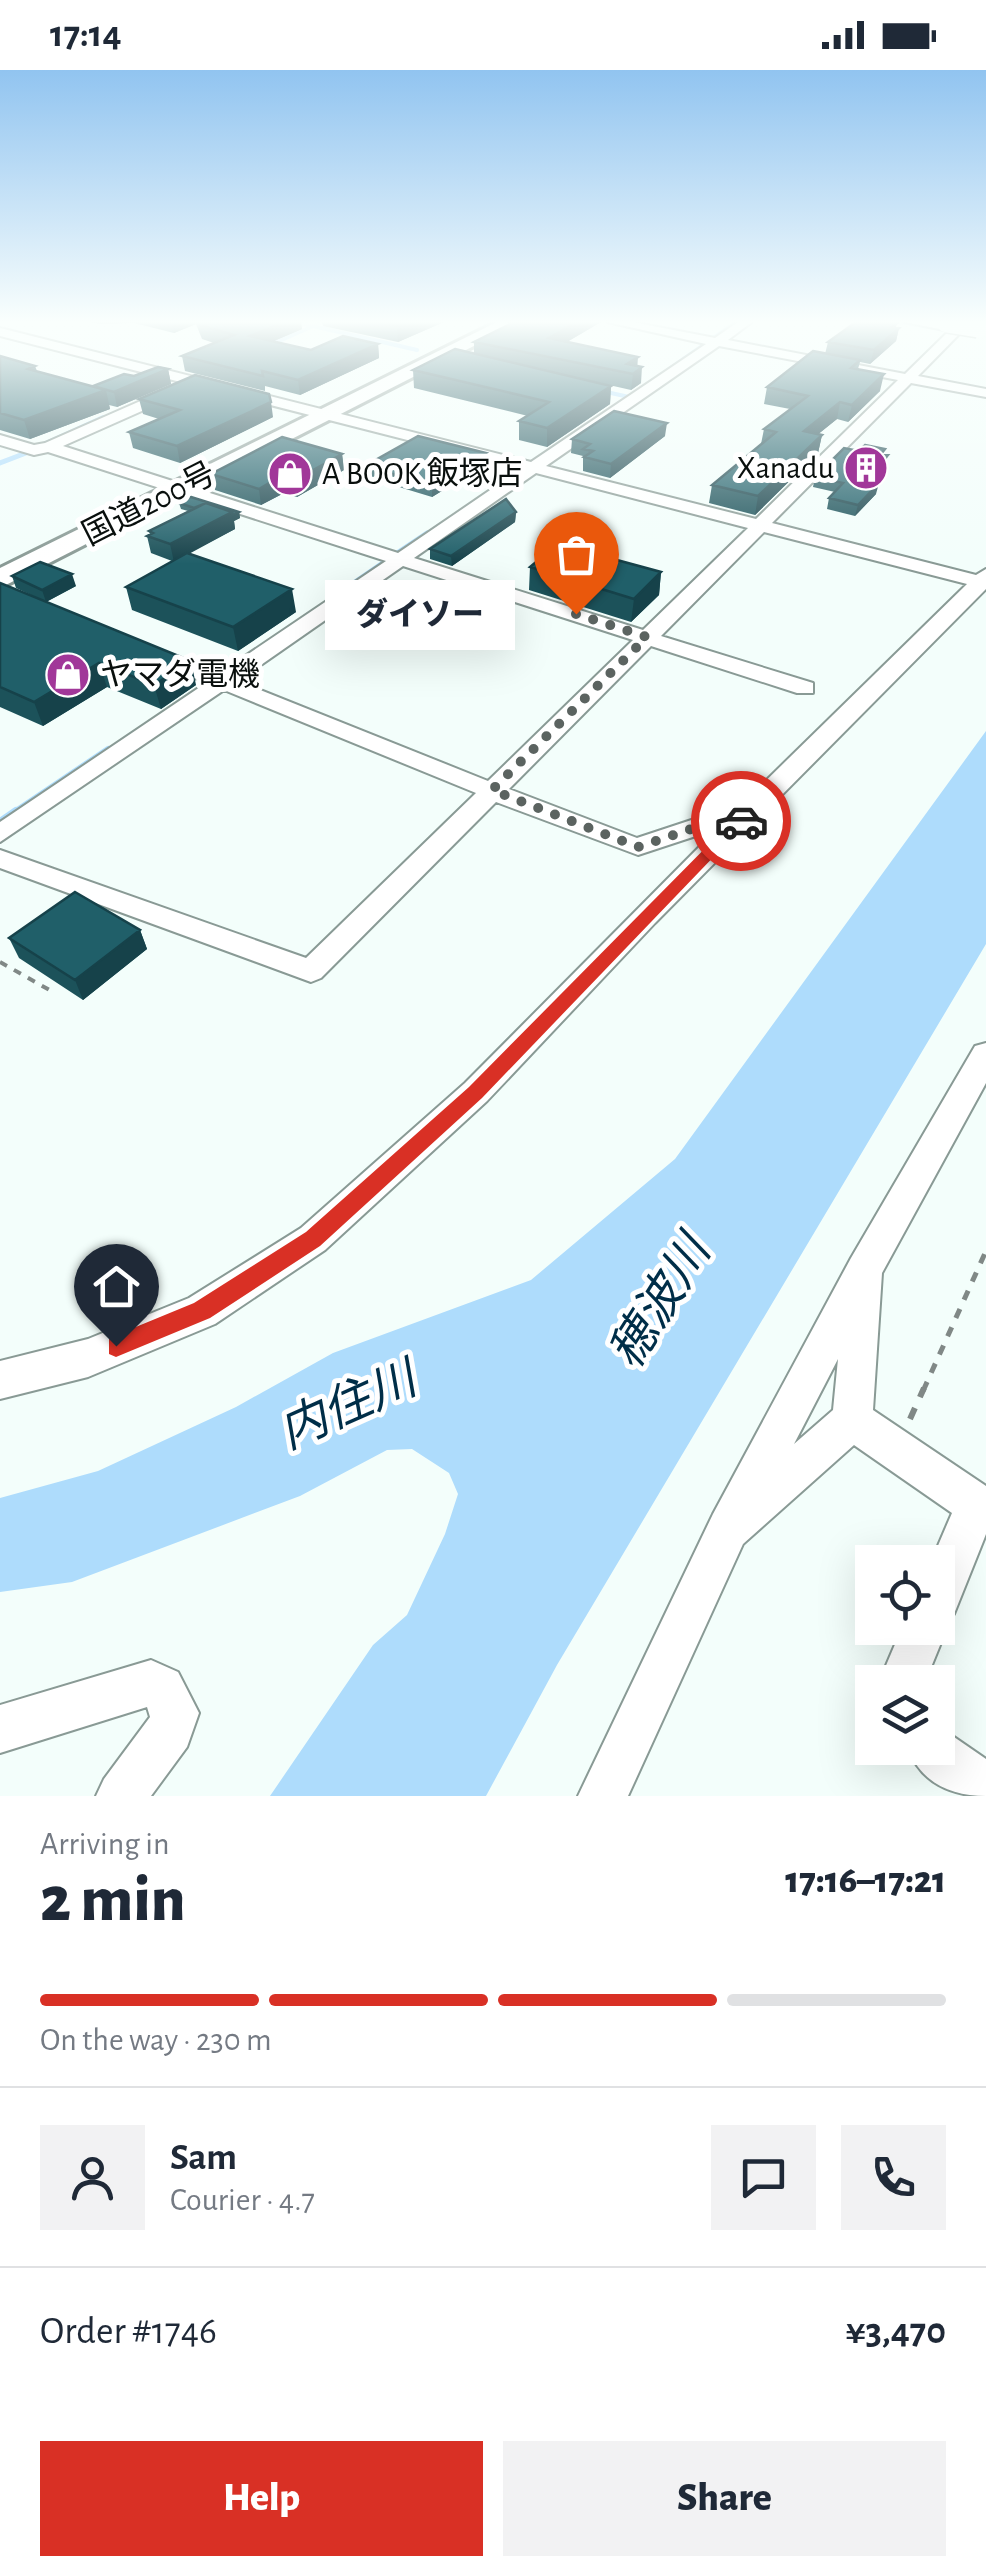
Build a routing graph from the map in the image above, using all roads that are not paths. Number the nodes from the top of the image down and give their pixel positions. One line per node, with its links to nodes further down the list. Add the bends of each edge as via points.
1 (149, 403): 9 (street)
2 (277, 403): 7 (street)
3 (338, 403): 7 (highway, 国道200号)
4 (343, 403): 7 (highway, 国道200号)
5 (630, 403): 10 (street)
6 (882, 403): 12 (street)
7 (318, 413): 10 (street); 11 (highway, 国道200号)
8 (0, 440): 9 (street)
9 (48, 447): 11 (street)
10 (538, 468): 12 (street); 13 (street)
11 (174, 486): 13 (street); 14 (highway, 国道200号); 15 (highway, 国道200号)
12 (760, 525): 16 (street); 17 (street)
13 (400, 559): 17 (street); 19 (street)
14 (0, 568)
15 (0, 579)
16 (984, 580): 22 (street)
17 (647, 637): 20 (street); 21 (street)
18 (138, 648): 19 (street)
19 (225, 682): 21 (street); 23 (street)
20 (805, 688)
21 (492, 790): 22 (street, via 638,847); 24 (street, via 311,972)
22 (753, 808): 27 (street, via 476,1092 313,1239 202,1311 88,1358)
23 (0, 834)
24 (0, 859)
25 (986, 1055): 26 (street)
26 (864, 1270): 28 (street); 30 (street)
27 (0, 1380)
28 (852, 1420): 29 (street); 30 (street)
29 (981, 1508): 31 (street)
30 (728, 1529): 36 (street)
31 (955, 1562)
32 (0, 1729): 35 (street, via 138,1686 162,1688 175,1713 170,1730)
33 (954, 1765): 34 (street)
34 (986, 1790)
35 (121, 1796)
36 (603, 1796)

